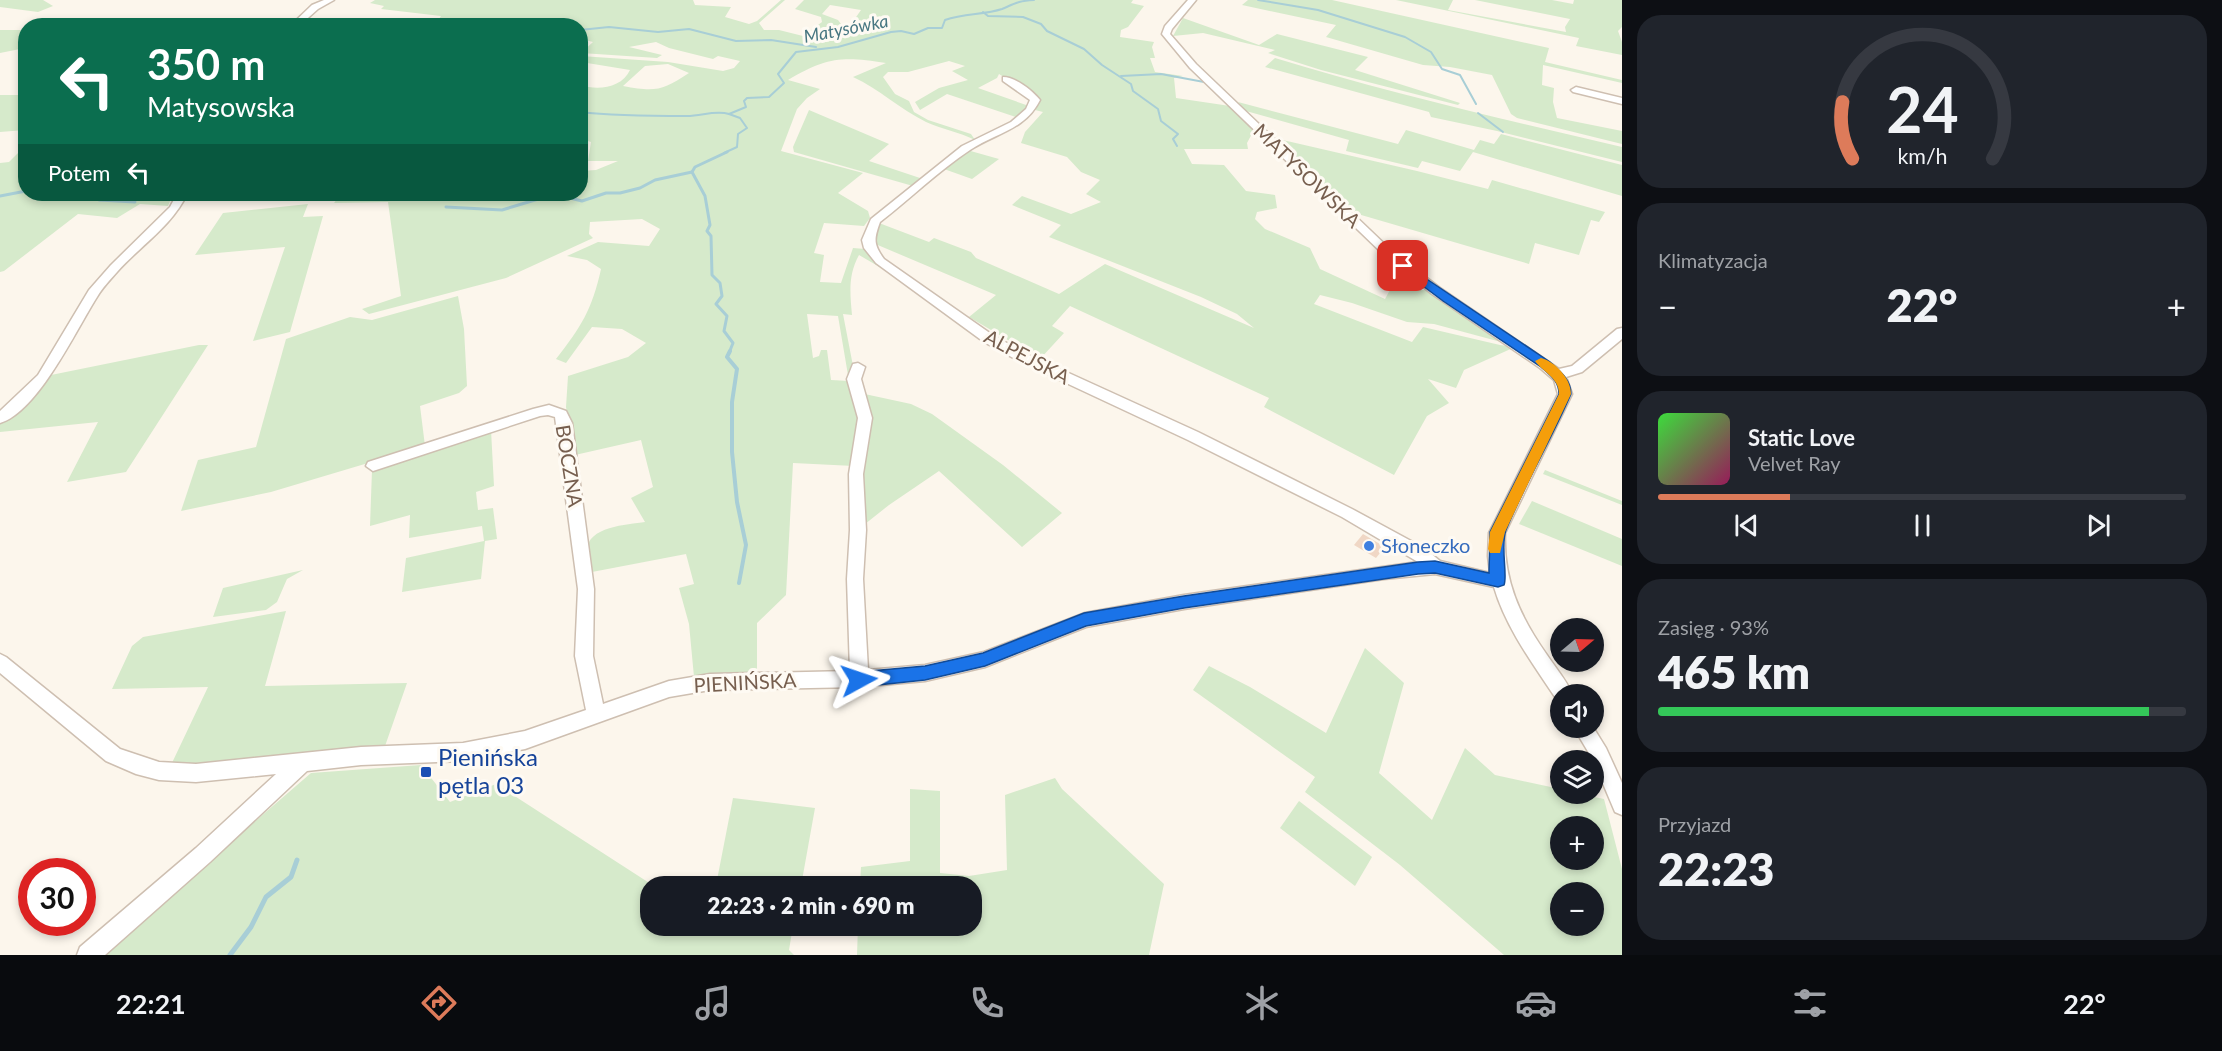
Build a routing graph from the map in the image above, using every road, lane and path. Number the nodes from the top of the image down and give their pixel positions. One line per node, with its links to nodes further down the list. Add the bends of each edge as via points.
1 (330, 0): 3 (street)
2 (1192, 0): 11 (street, MATYSOWSKA, via 1166,34 1193,66 1396,260)
3 (303, 18)
4 (1006, 79): 14 (street, ALPEJSKA, via 1035,100 1031,111 1014,125 966,148 875,221 868,240 880,261 989,339 1327,502 1418,553)
5 (1576, 90): 6 (street)
6 (1622, 101)
7 (178, 201): 12 (street, via 93,292 43,378)
8 (1622, 332): 9 (street)
9 (1616, 343): 11 (street, via 1572,372)
10 (858, 368): 17 (street, via 854,379 865,418 856,474)
11 (1557, 374): 15 (street, via 1565,394 1497,532)
12 (0, 418)
13 (373, 466): 19 (street, BOCZNA, via 537,412 561,414 586,589 584,656)
14 (1435, 567): 15 (street, PIENIŃSKA); 17 (street, PIENIŃSKA, via 1124,612 1084,620 959,666)
15 (1498, 581): 18 (street, via 1519,626)
16 (0, 662): 21 (street, PIENIŃSKA, via 113,755 136,765 196,773)
17 (859, 680): 19 (street, PIENIŃSKA, via 710,682 669,689)
18 (1557, 684)
19 (596, 715): 21 (street, PIENIŃSKA, via 525,740 463,752)
20 (1589, 738): 22 (street)
21 (304, 761): 23 (street)
22 (1622, 805)
23 (88, 955)

